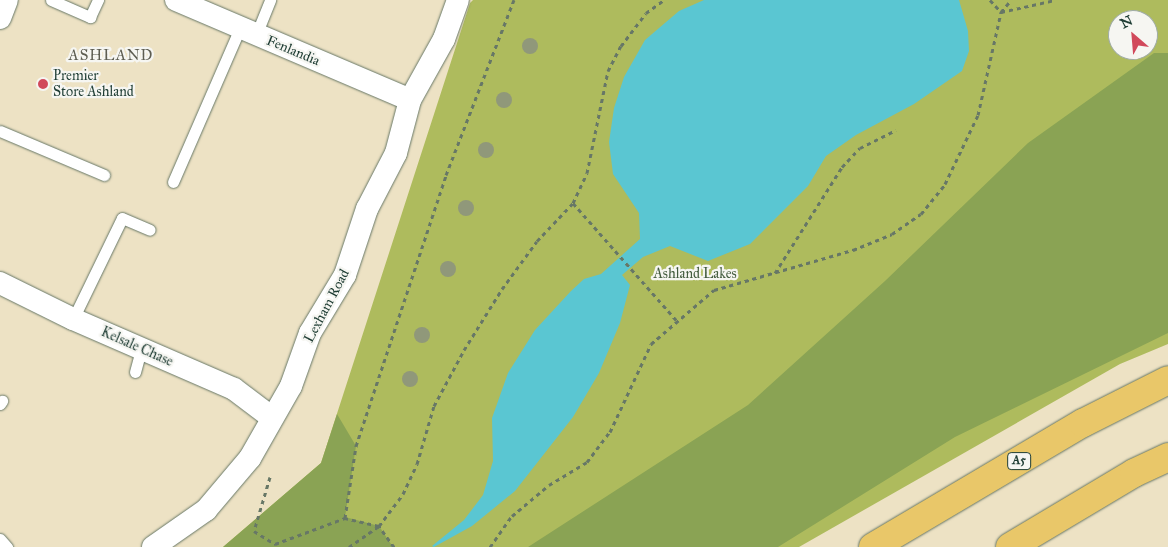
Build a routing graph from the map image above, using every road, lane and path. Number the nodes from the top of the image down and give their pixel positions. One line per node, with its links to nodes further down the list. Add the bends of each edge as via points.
1 (7, 0): 13 (street)
2 (51, 0): 3 (lane, via 90,17)
3 (98, 0)
4 (176, 0): 14 (street, Fenlandia)
5 (270, 0): 14 (lane)
6 (458, 0): 15 (street, Lexham Road, via 444,39)
7 (514, 0): 32 (path, via 446,175 356,446)
8 (664, 0): 20 (path, via 646,13 621,46 608,71 587,173)
9 (990, 0): 12 (path)
10 (1011, 0): 12 (path)
11 (1055, 0): 12 (path)
12 (1000, 12): 22 (path, via 978,115 945,184 921,214 892,234 853,250)
13 (0, 18)
14 (248, 32): 15 (street, Fenlandia); 19 (lane)
15 (410, 100): 29 (street, Lexham Road, via 396,153 367,210 345,275 310,333 291,386)
16 (896, 130): 22 (path, via 860,148 842,167)
17 (0, 131): 18 (lane)
18 (104, 175)
19 (173, 182)
20 (573, 203): 25 (path); 33 (path, via 537,241 464,350 434,406 417,464 403,494)
21 (150, 230): 24 (lane, via 122,218)
22 (774, 273): 25 (path, via 714,290)
23 (0, 283): 24 (street, Kelsale Chase)
24 (73, 319): 26 (street, Kelsale Chase)
25 (676, 320): 39 (path, via 651,344 610,432 587,462 549,485 512,516)
26 (141, 349): 27 (lane); 29 (street, Kelsale Chase, via 234,389)
27 (136, 372)
28 (1168, 380): 40 (highway, A5, via 1083,423)
29 (271, 417): 36 (street, Lexham Road, via 250,458 206,510)
30 (1168, 457): 41 (highway, via 1134,473)
31 (270, 475): 32 (path, via 254,531 275,544)
32 (345, 518): 33 (path)
33 (379, 526): 37 (path); 38 (path)
34 (0, 539): 35 (lane)
35 (7, 547)
36 (153, 547)
37 (349, 547)
38 (394, 547)
39 (490, 547)
40 (873, 547)
41 (1010, 547)

